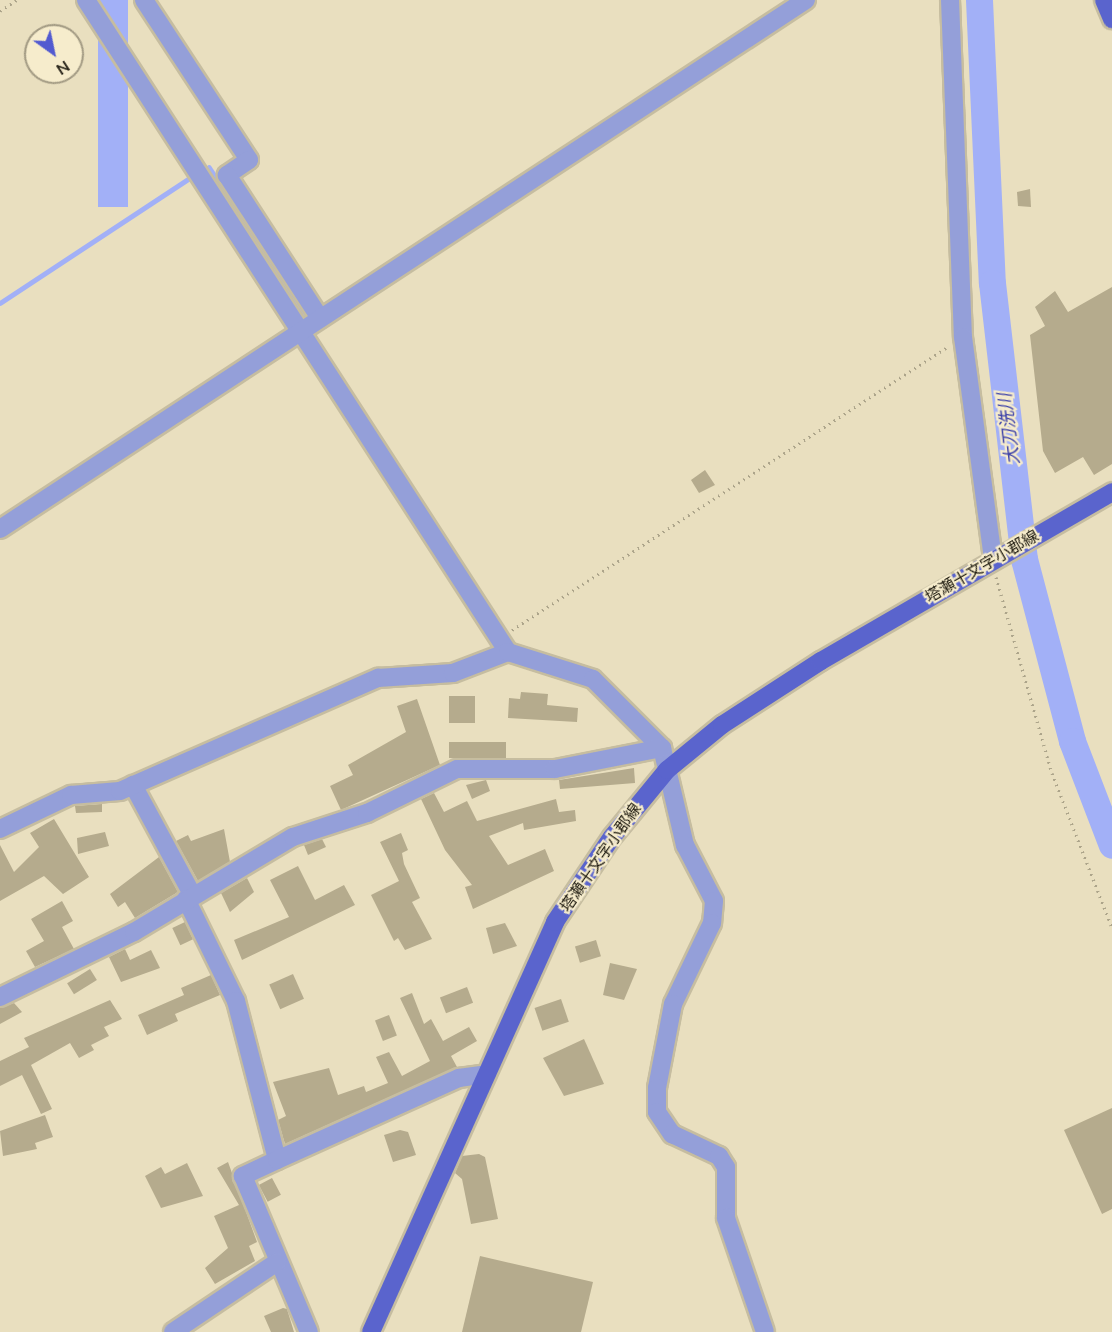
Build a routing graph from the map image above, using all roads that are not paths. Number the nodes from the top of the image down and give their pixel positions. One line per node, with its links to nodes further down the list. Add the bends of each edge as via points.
1 (86, 0): 8 (street)
2 (144, 0): 7 (street, via 249,160 227,175)
3 (806, 0): 7 (street)
4 (950, 0): 11 (street, via 963,337)
5 (1104, 0): 6 (main road)
6 (1112, 19)
7 (320, 318): 8 (street)
8 (300, 330): 10 (street); 12 (street)
9 (1112, 492): 11 (main road, 塔瀬十文字小郡線)
10 (0, 529)
11 (997, 557): 14 (main road, 塔瀬十文字小郡線, via 722,724)
12 (504, 644): 13 (street, via 593,679); 15 (street, via 453,673 360,684 295,719 236,738)
13 (662, 748): 14 (street); 17 (street, via 555,768 457,769 367,813 293,837)
14 (667, 770): 19 (main road, 塔瀬十文字小郡線, via 612,837 555,922); 25 (street, via 685,845 716,912 677,989 657,1088 657,1112 672,1134 719,1156 726,1167 726,1218)
15 (133, 786): 16 (street, via 71,795); 17 (street)
16 (0, 829)
17 (189, 897): 18 (street, via 134,932); 20 (street, via 236,1001)
18 (0, 997)
19 (487, 1074): 20 (street, via 459,1078); 24 (main road, 塔瀬十文字小郡線)
20 (277, 1160): 21 (street, via 243,1176)
21 (278, 1262): 22 (street); 23 (street)
22 (173, 1332)
23 (309, 1332)
24 (371, 1332)
25 (765, 1332)

